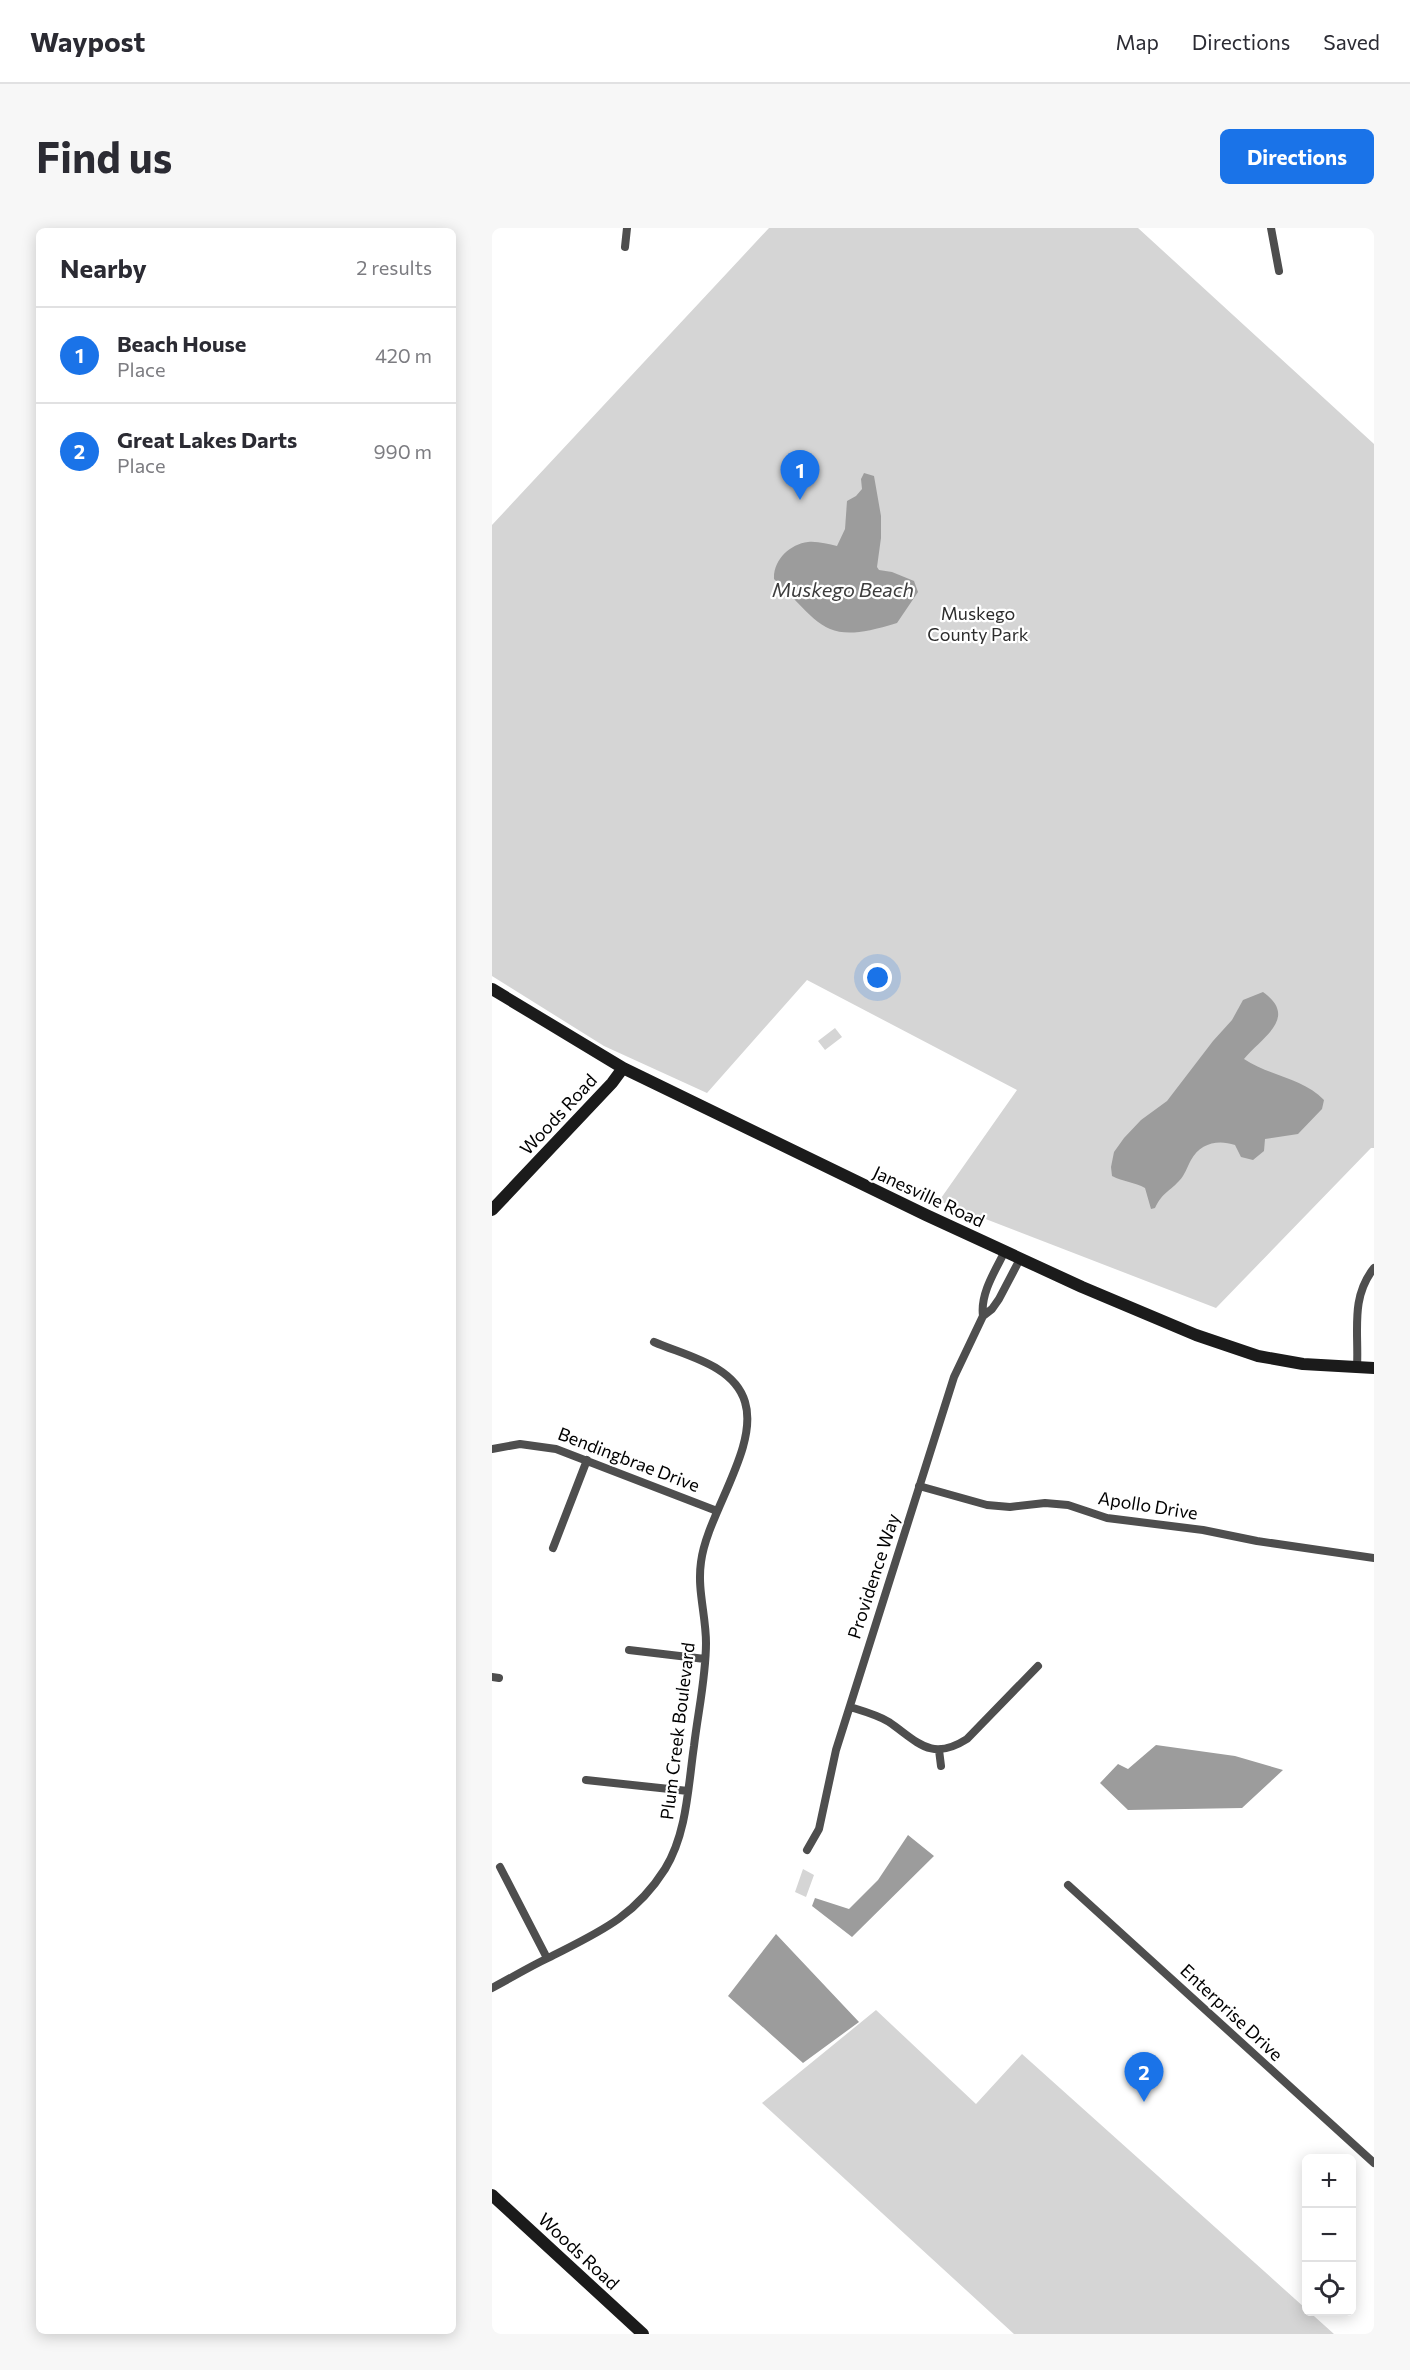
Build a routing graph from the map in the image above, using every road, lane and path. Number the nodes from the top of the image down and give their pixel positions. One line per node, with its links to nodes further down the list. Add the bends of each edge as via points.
1 (627, 228): 3 (street)
2 (1271, 228): 4 (street)
3 (625, 247)
4 (1279, 271)
5 (492, 989): 6 (main road, Janesville Road)
6 (623, 1068): 7 (main road, Woods Road); 8 (main road, Janesville Road)
7 (492, 1210)
8 (1005, 1251): 9 (main road, Janesville Road); 11 (street, Providence Way, via 985,1296)
9 (1020, 1258): 11 (street, Providence Way, via 999,1299); 13 (main road, Janesville Road, via 1235,1349 1303,1364)
10 (1374, 1269): 13 (street, via 1360,1290)
11 (983, 1316): 17 (street, Providence Way, via 954,1377)
12 (654, 1342): 18 (street, Plum Creek Boulevard, via 725,1374 745,1401 747,1431)
13 (1357, 1367): 14 (main road, Janesville Road)
14 (1374, 1368)
15 (492, 1449): 16 (street, Bendingbrae Drive, via 533,1444)
16 (587, 1460): 18 (street, Bendingbrae Drive); 19 (street)
17 (919, 1486): 20 (street, Apollo Drive, via 987,1505 1068,1505 1107,1518); 24 (street, Providence Way)
18 (717, 1511): 22 (street, Plum Creek Boulevard, via 700,1572)
19 (553, 1548)
20 (1374, 1558)
21 (629, 1650): 22 (street)
22 (705, 1659): 28 (street, Plum Creek Boulevard)
23 (1038, 1666): 25 (street, via 967,1739)
24 (850, 1707): 25 (street, via 888,1722 920,1745); 29 (street, Providence Way, via 831,1768 819,1829)
25 (939, 1750): 26 (street)
26 (941, 1767)
27 (586, 1780): 28 (street)
28 (688, 1791): 32 (street, Plum Creek Boulevard, via 671,1857 648,1893 614,1924)
29 (807, 1850)
30 (500, 1868): 32 (street)
31 (1068, 1886): 34 (street, Enterprise Drive)
32 (547, 1959): 33 (street, Plum Creek Boulevard)
33 (492, 1988)
34 (1374, 2163)
35 (492, 2194): 36 (main road, Woods Road)
36 (640, 2333)

